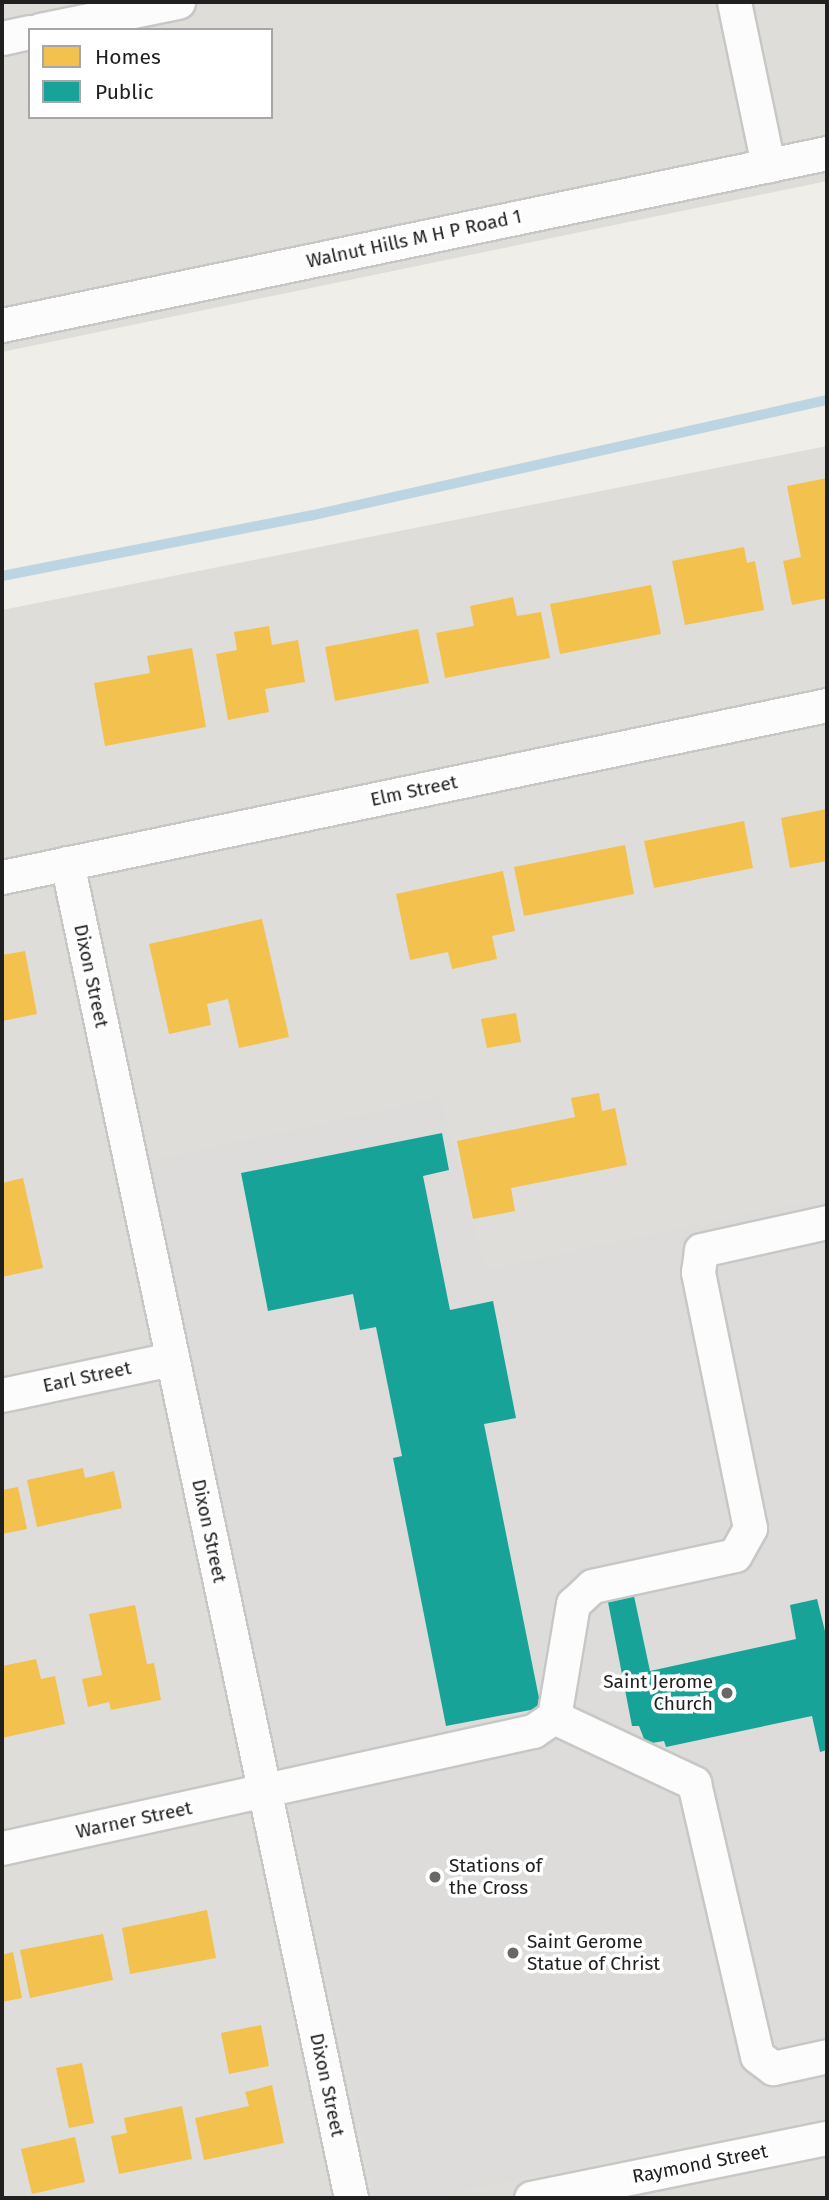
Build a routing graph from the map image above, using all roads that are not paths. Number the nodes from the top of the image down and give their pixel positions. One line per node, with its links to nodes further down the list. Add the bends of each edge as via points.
1 (178, 2): 3 (street)
2 (734, 2): 7 (street)
3 (50, 28)
4 (28, 32): 5 (street)
5 (2, 38)
6 (827, 153): 7 (street, Walnut Hills M H P Road 1)
7 (768, 165): 8 (street, Walnut Hills M H P Road 1)
8 (2, 325)
9 (827, 705): 10 (street, Elm Street)
10 (67, 863): 11 (street, Elm Street); 13 (street, Dixon Street)
11 (2, 877)
12 (827, 1222): 15 (street, via 701,1250 698,1272 750,1528 735,1555 592,1586 573,1604)
13 (172, 1359): 14 (street, Earl Street); 16 (street, Dixon Street)
14 (2, 1395)
15 (554, 1717): 16 (street, Warner Street, via 533,1731); 18 (street, via 694,1783 757,2056 773,2068)
16 (266, 1792): 17 (street, Warner Street); 20 (street, Dixon Street)
17 (2, 1847)
18 (827, 2056)
19 (827, 2138): 21 (street, Raymond Street)
20 (351, 2198)
21 (531, 2198)

